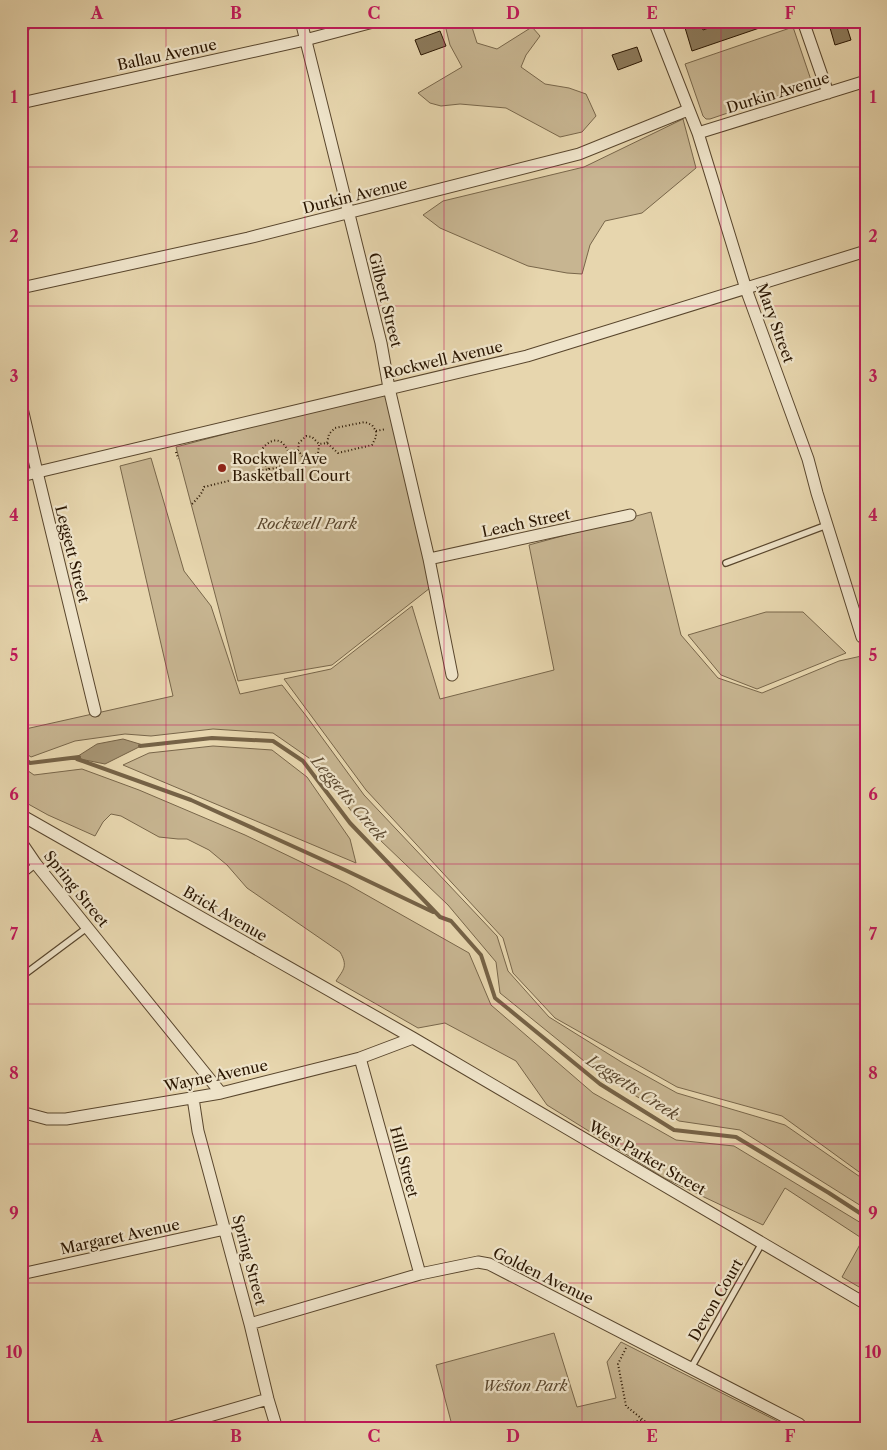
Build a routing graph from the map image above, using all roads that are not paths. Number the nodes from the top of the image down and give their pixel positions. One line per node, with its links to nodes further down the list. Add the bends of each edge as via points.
1 (26, 21): 6 (street)
2 (301, 21): 7 (street, Gilbert Street)
3 (377, 21): 7 (street, Ballau Avenue)
4 (654, 21): 11 (street, Mary Street)
5 (803, 21): 9 (street)
6 (21, 33)
7 (306, 40): 10 (street, Ballau Avenue); 13 (street, Gilbert Street)
8 (866, 81): 9 (street, Durkin Avenue)
9 (828, 93): 12 (street, Durkin Avenue)
10 (21, 103)
11 (688, 110): 12 (street, Mary Street); 13 (street, Durkin Avenue, via 580,154)
12 (698, 133): 16 (street, Mary Street)
13 (348, 213): 15 (street, Durkin Avenue); 17 (street, Gilbert Street)
14 (866, 251): 16 (street, Rockwell Avenue)
15 (21, 288)
16 (746, 289): 17 (street, Rockwell Avenue, via 527,356); 22 (street, Mary Street, via 808,459)
17 (389, 388): 19 (street, Rockwell Avenue); 23 (street, Gilbert Street)
18 (21, 404): 19 (street, Leggett Street)
19 (36, 472): 20 (street, Rockwell Avenue); 27 (street, Leggett Street)
20 (21, 476)
21 (630, 515): 23 (street, Leach Street)
22 (827, 525): 24 (lane); 25 (street, Mary Street)
23 (429, 559): 26 (street, Gilbert Street)
24 (726, 563)
25 (862, 637)
26 (452, 675)
27 (95, 711)
28 (21, 815): 34 (street, Brick Avenue)
29 (21, 842): 30 (street, Spring Street)
30 (36, 864): 31 (lane); 32 (street, Spring Street)
31 (21, 876)
32 (88, 927): 33 (lane); 36 (street, Spring Street)
33 (21, 977)
34 (413, 1038): 35 (street, Wayne Avenue); 40 (street, West Parker Street)
35 (360, 1058): 36 (street, Wayne Avenue); 42 (street, Hill Street)
36 (222, 1093): 37 (street, Wayne Avenue)
37 (193, 1098): 38 (street, Wayne Avenue, via 66,1119 47,1119); 39 (street, Spring Street, via 198,1131)
38 (21, 1112)
39 (225, 1229): 41 (street, Margaret Avenue); 44 (street, Spring Street)
40 (762, 1243): 43 (street, West Parker Street); 45 (lane, Devon Court)
41 (21, 1274)
42 (420, 1274): 44 (street, Golden Avenue); 45 (street, Golden Avenue, via 478,1262 489,1264)
43 (866, 1304)
44 (250, 1324): 46 (street, Spring Street)
45 (691, 1368): 49 (street, Golden Avenue)
46 (268, 1400): 47 (street); 48 (street, Spring Street)
47 (164, 1429)
48 (277, 1429)
49 (804, 1429)

